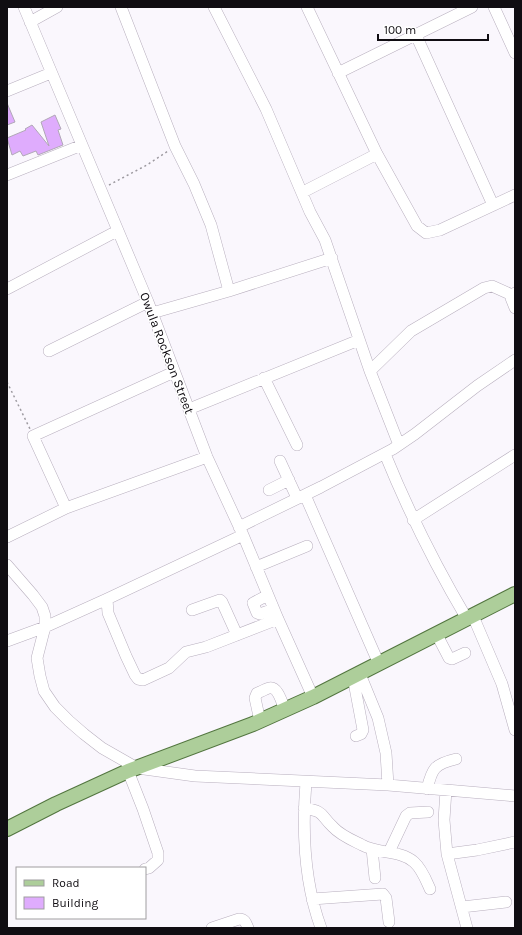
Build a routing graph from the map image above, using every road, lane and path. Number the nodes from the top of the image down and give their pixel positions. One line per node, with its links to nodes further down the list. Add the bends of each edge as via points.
1 (24, 7): 8 (street, Owula Rockson Street)
2 (57, 7): 8 (street)
3 (121, 7): 15 (street)
4 (214, 7): 19 (street, via 266,109)
5 (307, 7): 12 (street)
6 (472, 7): 9 (street)
7 (494, 7): 10 (street)
8 (30, 22): 11 (street, Owula Rockson Street)
9 (416, 35): 12 (street); 21 (street)
10 (515, 53)
11 (52, 73): 13 (street); 14 (street, Owula Rockson Street)
12 (338, 73): 16 (street)
13 (7, 90)
14 (82, 145): 17 (street); 18 (street, Owula Rockson Street)
15 (175, 146): 18 (path, via 147,165); 25 (street, via 211,225)
16 (377, 154): 19 (street); 21 (street, via 417,226 426,233 440,230)
17 (7, 175)
18 (100, 189): 22 (street, Owula Rockson Street)
19 (303, 192): 23 (street)
20 (515, 195): 21 (street)
21 (493, 205)
22 (117, 231): 24 (street); 27 (street, Owula Rockson Street)
23 (332, 258): 25 (street); 30 (street)
24 (7, 289)
25 (229, 291): 29 (street)
26 (514, 294): 28 (street, via 511,298); 33 (street, via 498,287 484,288 411,331)
27 (148, 302): 29 (street, Owula Rockson Street); 31 (street)
28 (515, 308)
29 (152, 313): 34 (street, Owula Rockson Street)
30 (359, 340): 33 (street); 35 (street)
31 (49, 351)
32 (515, 360): 40 (street)
33 (370, 370): 40 (street)
34 (174, 372): 37 (street, Owula Rockson Street); 38 (street)
35 (264, 378): 37 (street); 39 (street)
36 (7, 382): 38 (path)
37 (189, 409): 43 (street, Owula Rockson Street)
38 (33, 436): 48 (street)
39 (297, 445)
40 (399, 445): 41 (street)
41 (385, 454): 47 (street); 49 (street)
42 (515, 455): 49 (street)
43 (207, 457): 48 (street); 50 (street, Owula Rockson Street)
44 (280, 461): 45 (street)
45 (289, 480): 46 (street); 47 (street)
46 (270, 490)
47 (301, 496): 50 (street); 66 (street)
48 (66, 508): 51 (street)
49 (413, 520): 60 (street, via 444,580)
50 (241, 531): 54 (street, Owula Rockson Street); 57 (street)
51 (7, 537)
52 (307, 546): 54 (street)
53 (7, 565): 61 (street, via 34,595 42,608)
54 (256, 567): 55 (street, Owula Rockson Street)
55 (268, 594): 59 (street, Owula Rockson Street); 59 (street, via 253,603 256,613)
56 (515, 594): 60 (main road)
57 (107, 599): 61 (street); 62 (street, via 108,613 138,679 143,680 165,671 186,652)
58 (192, 610): 62 (street, via 220,600)
59 (276, 614): 62 (street); 68 (street, Owula Rockson Street)
60 (470, 618): 63 (main road); 71 (street, via 502,684)
61 (45, 627): 64 (street); 74 (street, via 37,658 44,691 69,721)
62 (237, 635)
63 (437, 635): 65 (street, via 449,658 455,659); 66 (main road)
64 (7, 641)
65 (465, 654)
66 (379, 664): 67 (main road)
67 (357, 675): 68 (main road); 72 (street, via 363,730); 76 (street, via 378,718 386,753)
68 (313, 697): 69 (main road)
69 (285, 710): 70 (main road); 70 (street, via 273,688 257,693 255,698)
70 (260, 721): 74 (main road)
71 (515, 730)
72 (356, 736)
73 (456, 759): 77 (street, via 437,766 432,772)
74 (132, 769): 75 (street, via 195,776); 82 (main road); 87 (street, via 158,853 158,860)
75 (306, 782): 76 (street); 80 (street)
76 (388, 785): 77 (street)
77 (427, 789): 78 (street)
78 (446, 790): 79 (street); 86 (street, via 444,820)
79 (515, 796)
80 (304, 808): 84 (street, via 317,810 333,828); 90 (street, via 304,844)
81 (428, 812): 85 (street, via 410,813 406,816)
82 (7, 829)
83 (515, 842): 86 (street)
84 (372, 849): 85 (street); 88 (street)
85 (389, 852): 89 (street, via 414,862)
86 (447, 854): 92 (street)
87 (146, 869)
88 (375, 878)
89 (430, 889)
90 (312, 899): 93 (street, via 383,894 386,898); 96 (street)
91 (506, 902): 92 (street)
92 (462, 907): 97 (street)
93 (389, 922)
94 (212, 928): 95 (street, via 242,919)
95 (248, 928)
96 (321, 928)
97 (467, 928)

